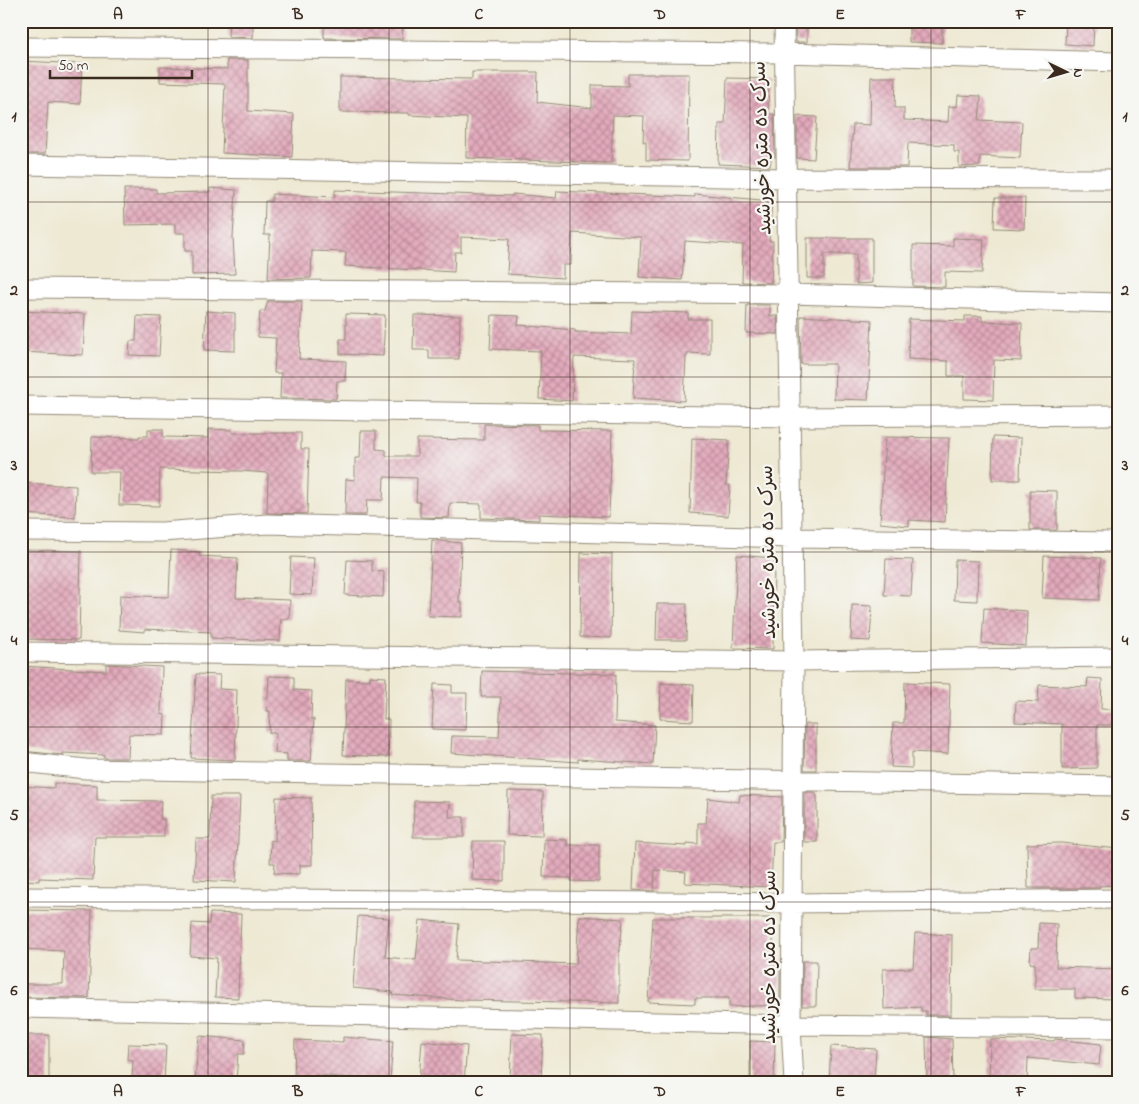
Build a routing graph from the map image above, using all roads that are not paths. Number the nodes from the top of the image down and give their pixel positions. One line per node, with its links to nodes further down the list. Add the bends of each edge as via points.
1 (784, 21): 3 (street, سرک ده متره خورشید)
2 (21, 47): 3 (street)
3 (783, 53): 4 (street); 6 (street, سرک ده متره خورشید)
4 (1118, 62)
5 (21, 165): 6 (street)
6 (786, 178): 7 (street); 9 (street, سرک ده متره خورشید)
7 (1118, 179)
8 (21, 288): 9 (street)
9 (790, 294): 10 (street); 13 (street, سرک ده متره خورشید)
10 (1118, 303)
11 (21, 406): 13 (street)
12 (1118, 415): 13 (street)
13 (790, 417): 15 (street, سرک ده متره خورشید)
14 (21, 531): 15 (street, via 162,532 267,524)
15 (791, 538): 16 (street); 19 (street, سرک ده متره خورشید)
16 (1118, 542)
17 (21, 652): 19 (street)
18 (1118, 658): 19 (street)
19 (794, 661): 21 (street, سرک ده متره خورشید)
20 (21, 762): 21 (street, via 86,769)
21 (792, 782): 22 (street); 25 (street, سرک ده متره خورشید)
22 (1118, 786)
23 (21, 897): 25 (street)
24 (1118, 899): 25 (street)
25 (792, 903): 27 (street, سرک ده متره خورشید)
26 (21, 1008): 27 (street)
27 (791, 1025): 28 (street); 29 (street, سرک ده متره خورشید)
28 (1118, 1028)
29 (794, 1083)

